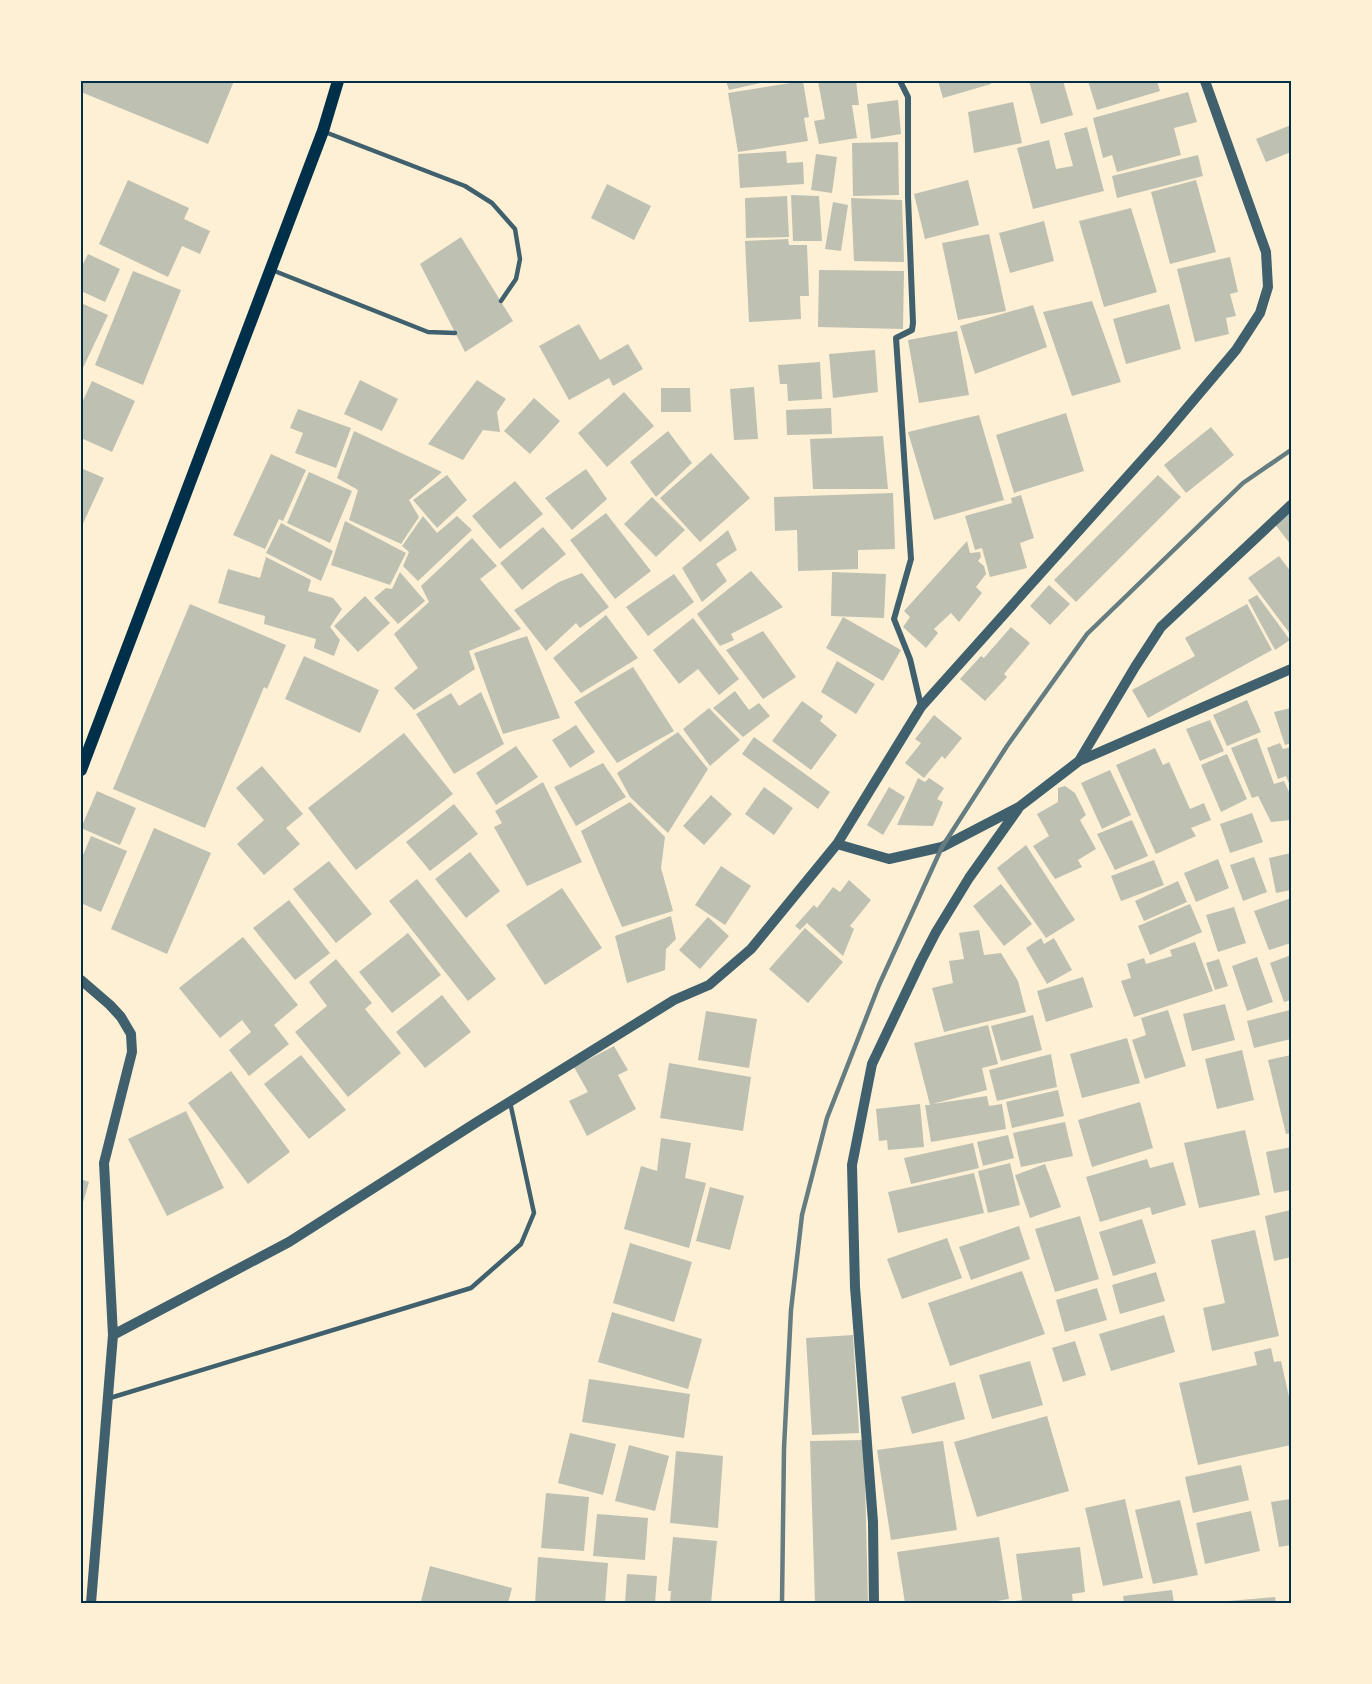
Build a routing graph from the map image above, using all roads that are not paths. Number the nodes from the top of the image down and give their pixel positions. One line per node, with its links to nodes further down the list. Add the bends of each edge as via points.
1 (338, 81): 4 (main road)
2 (900, 81): 10 (street, via 908,97 913,323 912,330 896,338 911,559 894,619 910,659)
3 (1205, 81): 10 (street, via 1266,252 1268,287 1260,313 1236,350 1160,440)
4 (323, 131): 5 (main road); 6 (lane, via 465,186 492,203 515,229 520,259 516,279)
5 (270, 270): 7 (lane, via 428,332); 12 (main road)
6 (501, 301)
7 (455, 333)
8 (1291, 506): 11 (street, via 1161,627)
9 (1291, 669): 11 (street)
10 (921, 707): 14 (street)
11 (1079, 761): 13 (street)
12 (81, 770)
13 (1019, 807): 14 (street, via 942,847 889,859); 20 (street, via 969,878 916,971 872,1064 852,1165 856,1298 873,1522)
14 (837, 844): 16 (street, via 751,949 709,985 674,1000)
15 (81, 980): 17 (street, via 110,1005 131,1034 132,1052 104,1163)
16 (510, 1102): 17 (street, via 289,1242); 18 (lane, via 534,1213 521,1244 471,1288)
17 (113, 1335): 18 (street)
18 (108, 1398): 19 (street)
19 (91, 1603)
20 (874, 1603)

